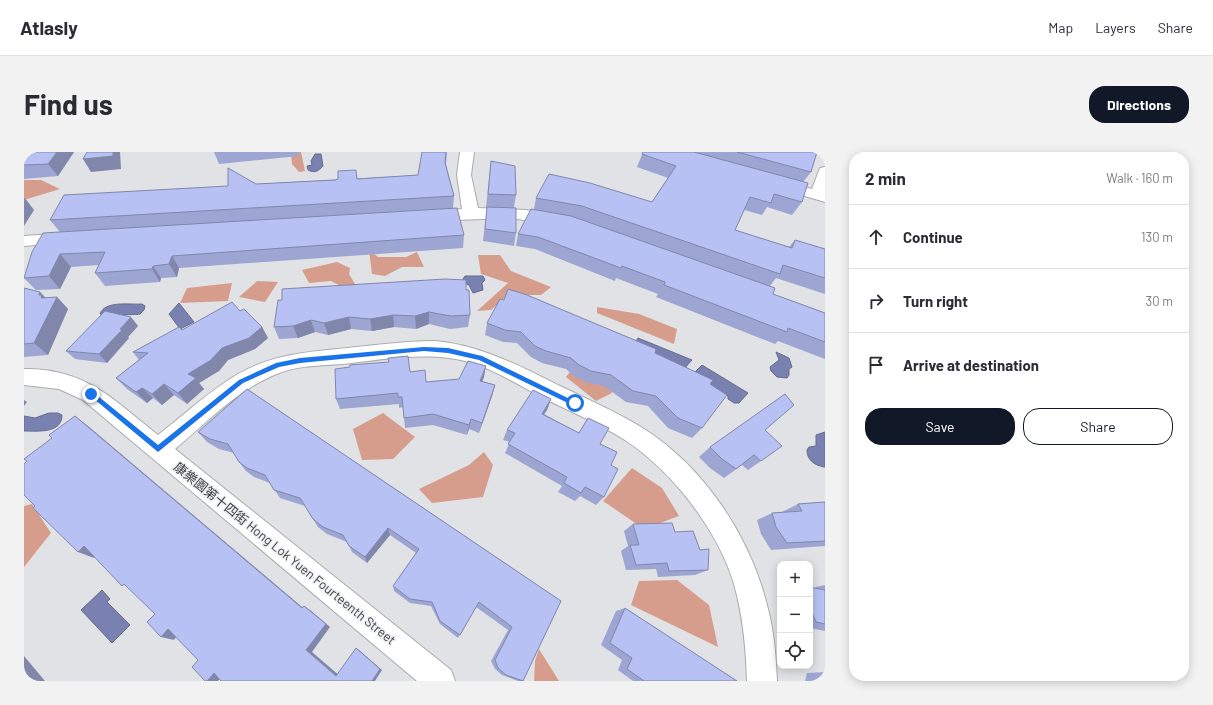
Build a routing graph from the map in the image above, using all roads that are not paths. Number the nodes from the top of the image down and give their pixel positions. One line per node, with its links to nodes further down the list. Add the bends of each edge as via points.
1 (468, 152): 5 (street, via 464,163 463,180)
2 (825, 171): 4 (street)
3 (764, 180): 4 (street)
4 (821, 196)
5 (471, 213): 6 (street); 7 (street, via 536,215)
6 (416, 217)
7 (571, 223)
8 (86, 237): 9 (street)
9 (26, 245)
10 (24, 377): 11 (street, 康樂園第十四街 Hong Lok Yuen Fourteenth Street, via 48,377 71,383 91,394)
11 (158, 449): 12 (street, 康樂園第十四街 Hong Lok Yuen Fourteenth Street); 13 (street, via 241,381 278,365 300,360 424,349 448,350 480,358 606,417 635,435 675,467 708,509 744,574 754,606 760,640)
12 (440, 681)
13 (762, 681)

